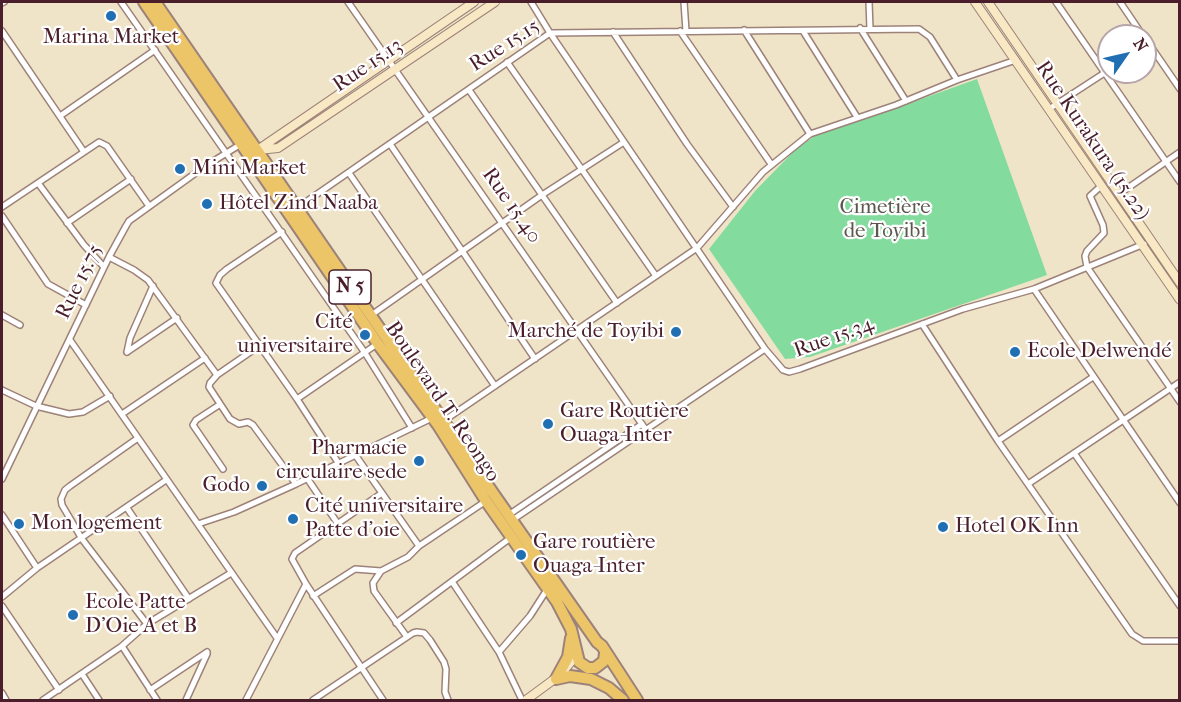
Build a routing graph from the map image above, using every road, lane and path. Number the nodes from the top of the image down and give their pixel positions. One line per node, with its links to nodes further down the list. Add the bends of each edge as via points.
1 (121, 2): 23 (street)
2 (144, 2): 43 (highway, Boulevard T. Reongo / N 5)
3 (155, 2): 45 (highway, N 5)
4 (348, 2): 26 (street, Rue 15.40)
5 (474, 2): 26 (main road, Rue 15.13)
6 (495, 2): 29 (main road, Rue 15.13)
7 (531, 2): 22 (street)
8 (684, 2): 19 (street)
9 (869, 2): 16 (street)
10 (975, 2): 27 (main road, Rue Kurakura (15.22))
11 (988, 2): 36 (main road, Rue Kurakura (15.22))
12 (1056, 2): 25 (street)
13 (1120, 2): 14 (street)
14 (1134, 24)
15 (860, 28): 16 (street, Rue 15.15); 20 (street, Rue 15.15); 35 (street)
16 (870, 29): 31 (street, Rue 15.15, via 924,30)
17 (744, 30): 19 (street, Rue 15.15); 20 (street, Rue 15.15); 41 (street)
18 (2, 31): 38 (street)
19 (683, 31): 21 (street, Rue 15.15); 50 (street)
20 (803, 31): 40 (street)
21 (613, 32): 22 (street, Rue 15.15); 61 (street)
22 (549, 33): 28 (street, Rue 15.15); 42 (street)
23 (154, 50): 38 (street); 48 (street)
24 (1157, 57): 33 (street)
25 (1097, 58)
26 (388, 60): 29 (street, Rue 15.40); 45 (main road, Rue 15.13)
27 (1016, 60): 31 (street); 37 (main road, Rue Kurakura (15.22))
28 (507, 62): 34 (street, Rue 15.15); 51 (street)
29 (395, 69): 39 (street, Rue 15.40); 45 (main road, Rue 15.13, via 278,148)
30 (1097, 79): 36 (street)
31 (957, 80): 35 (street)
32 (1115, 84): 49 (street)
33 (1179, 89)
34 (469, 90): 39 (street, Rue 15.15); 58 (street)
35 (906, 101): 40 (street)
36 (1058, 104): 37 (street); 57 (main road, Rue Kurakura (15.22))
37 (1049, 109): 56 (main road, Rue Kurakura (15.22))
38 (60, 116): 46 (street)
39 (429, 117): 44 (street, Rue 15.15); 65 (street, Rue 15.40)
40 (857, 117): 41 (street)
41 (810, 134): 50 (street)
42 (624, 142): 51 (street); 69 (street)
43 (241, 144): 45 (main road); 48 (street, Rue 15.75); 89 (highway, Boulevard T. Reongo / N 5)
44 (390, 144): 52 (street, Rue 15.15); 70 (street)
45 (258, 150): 62 (highway, N 5)
46 (84, 152): 53 (street, via 99,142 104,144); 55 (street)
47 (1179, 152): 49 (street)
48 (226, 153): 59 (street, Rue 15.75); 66 (street)
49 (1165, 161): 54 (street); 57 (street)
50 (771, 165): 61 (street)
51 (581, 170): 58 (street); 74 (street)
52 (349, 173): 62 (street, Rue 15.15); 75 (street)
53 (131, 179): 59 (street); 64 (street)
54 (1179, 182)
55 (38, 183): 60 (street); 64 (street)
56 (1101, 186): 68 (main road, Rue Kurakura (15.22)); 73 (street, via 1090,195 1104,233 1087,251)
57 (1119, 194): 67 (main road, Rue Kurakura (15.22))
58 (542, 195): 65 (street); 80 (street)
59 (149, 206): 71 (street, Rue 15.75, via 129,221)
60 (2, 207)
61 (733, 207): 69 (street)
62 (297, 208): 83 (highway, N 5)
63 (2, 216): 81 (street, via 48,284)
64 (68, 223): 72 (street)
65 (503, 223): 70 (street); 87 (street, Rue 15.40)
66 (282, 232): 90 (street, via 227,269 216,283); 92 (street)
67 (1151, 241): 68 (street, Rue 15.34); 76 (main road, Rue Kurakura (15.22))
68 (1142, 246): 73 (street, Rue 15.34); 79 (main road, Rue Kurakura (15.22))
69 (697, 248): 74 (street); 91 (street)
70 (463, 253): 75 (street); 94 (street)
71 (109, 257): 72 (street, Rue 15.75); 77 (street, via 142,275)
72 (104, 267): 81 (street, Rue 15.75)
73 (1087, 267): 78 (street, Rue 15.34); 99 (street)
74 (656, 276): 80 (street)
75 (422, 279): 83 (street); 98 (street)
76 (1179, 283)
77 (153, 286): 84 (street); 84 (street, via 127,352)
78 (1034, 289): 85 (street, Rue 15.34); 96 (street)
79 (1179, 300)
80 (617, 303): 87 (street)
81 (86, 305): 88 (street, Rue 15.75)
82 (2, 315): 86 (street)
83 (370, 316): 107 (highway, N 5)
84 (177, 318): 93 (street)
85 (922, 324): 91 (street, Rue 15.34, via 789,372); 112 (street)
86 (20, 325)
87 (577, 330): 94 (street); 109 (street, Rue 15.40)
88 (70, 340): 101 (street); 105 (street, Rue 15.75)
89 (378, 344): 92 (street); 107 (highway, Boulevard T. Reongo / N 5)
90 (259, 346): 95 (street); 102 (street)
91 (765, 349): 109 (street, Rue 15.34)
92 (365, 353): 102 (street); 110 (street)
93 (205, 358): 95 (street); 106 (street)
94 (535, 359): 98 (street)
95 (217, 375): 104 (street, via 209,387)
96 (1093, 377): 108 (street); 112 (street)
97 (1179, 382): 99 (street)
98 (495, 386): 107 (street)
99 (1170, 389): 103 (street); 108 (street)
100 (2, 390): 105 (street)
101 (110, 396): 105 (street, via 76,414); 106 (street)
102 (297, 399): 115 (street)
103 (1179, 402)
104 (219, 405): 116 (street, via 193,425); 120 (street, via 234,422 253,425)
105 (36, 406): 118 (street, Rue 15.75)
106 (122, 414): 111 (street)
107 (438, 420): 110 (street); 123 (highway, Boulevard T. Reongo / N 5); 127 (highway, N 5)
108 (1123, 421): 113 (street); 124 (street)
109 (644, 427): 127 (street, Rue 15.34)
110 (412, 428): 114 (street)
111 (138, 438): 119 (street); 131 (street, via 63,494 62,505)
112 (999, 441): 121 (street)
113 (1074, 453): 121 (street); 143 (street)
114 (356, 456): 115 (street); 122 (street)
115 (339, 464): 117 (street)
116 (223, 469)
117 (307, 478): 120 (street); 128 (street)
118 (2, 479)
119 (166, 480): 125 (street); 129 (street)
120 (296, 484): 129 (street)
121 (1028, 484): 150 (street, via 1132,634 1143,641)
122 (382, 493): 128 (street); 132 (street)
123 (486, 501): 127 (highway, Boulevard T. Reongo / N 5); 132 (street)
124 (1179, 503)
125 (127, 508): 131 (street); 141 (street)
126 (2, 515): 133 (street)
127 (506, 520): 130 (highway, N 5)
128 (338, 524): 137 (street, via 293,555)
129 (198, 525): 135 (street)
130 (516, 535): 136 (street); 138 (highway, N 5); 151 (highway, N 5)
131 (82, 539): 133 (street); 146 (street)
132 (419, 546): 134 (street, via 408,557)
133 (37, 568): 140 (street)
134 (381, 571): 139 (street, via 354,569); 145 (street, via 373,583 374,591)
135 (231, 573): 141 (street); 148 (street)
136 (453, 583): 145 (street); 153 (street)
137 (306, 584): 139 (street); 148 (street)
138 (548, 588): 147 (highway, N 5); 153 (street)
139 (313, 596): 156 (street)
140 (2, 597)
141 (189, 599): 146 (street)
142 (2, 606): 144 (street)
143 (1179, 606)
144 (4, 615): 160 (street)
145 (396, 623): 149 (street)
146 (147, 624): 152 (street)
147 (571, 629): 154 (highway, N 5); 159 (highway, via 568,657)
148 (277, 638): 168 (street)
149 (407, 638): 156 (street); 171 (street, via 417,632 430,640 445,665)
150 (1179, 641)
151 (597, 642): 154 (highway, via 586,641); 155 (highway, N 5)
152 (122, 646): 158 (street); 161 (street)
153 (499, 652): 172 (street)
154 (577, 653): 157 (highway, N 5, via 579,662); 159 (main road)
155 (605, 653): 157 (highway, via 602,664); 174 (highway, N 5)
156 (360, 668): 169 (street); 170 (street)
157 (588, 668): 159 (main road); 173 (highway, N 5)
158 (82, 674): 160 (street); 165 (street)
159 (558, 677): 172 (main road); 173 (highway, via 591,679)
160 (59, 690): 164 (street)
161 (150, 690): 166 (street); 167 (street, via 207,652)
162 (2, 693): 163 (street)
163 (6, 700)
164 (43, 700)
165 (99, 700)
166 (157, 700)
167 (186, 700)
168 (246, 700)
169 (313, 700)
170 (383, 700)
171 (448, 700)
172 (524, 700)
173 (623, 700)
174 (637, 700)

